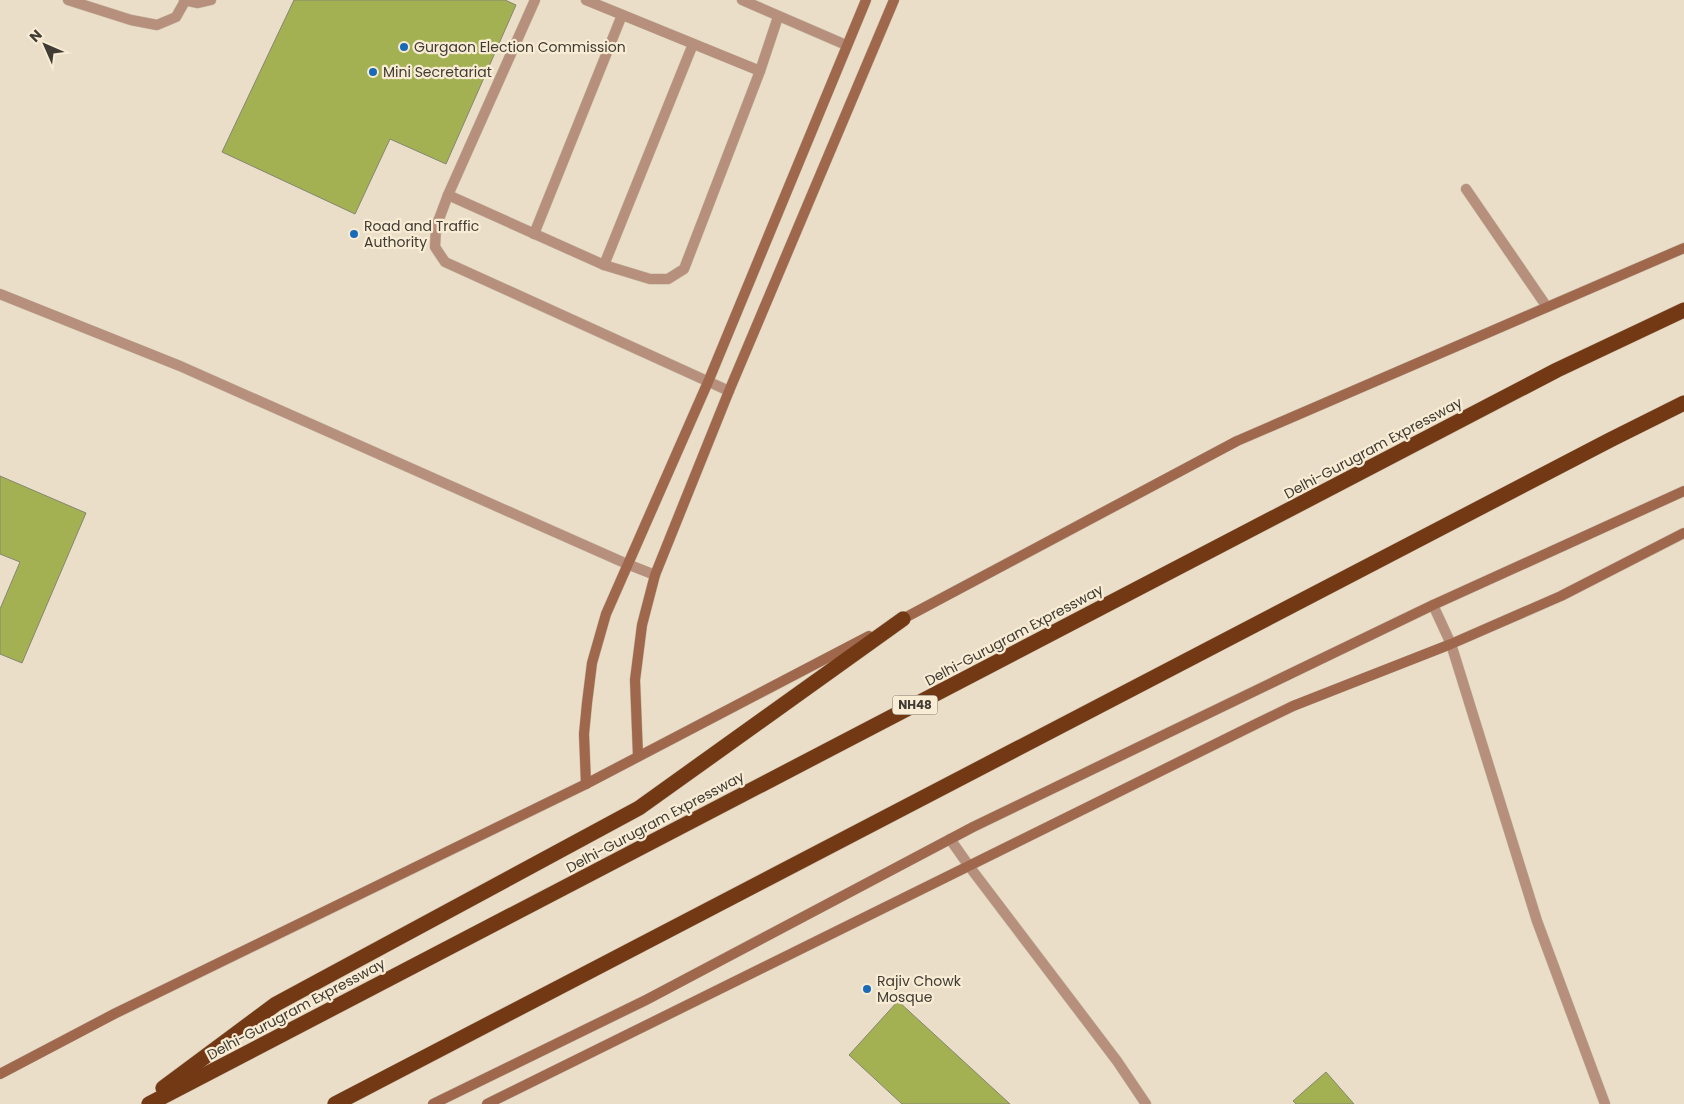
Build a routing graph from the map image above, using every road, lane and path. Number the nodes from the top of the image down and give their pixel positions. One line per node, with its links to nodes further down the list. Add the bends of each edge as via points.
1 (68, 0): 2 (street, via 156,25 176,17)
2 (184, 0): 3 (street)
3 (211, 0)
4 (535, 0): 15 (street)
5 (586, 0): 9 (street)
6 (742, 0): 10 (street)
7 (866, 0): 12 (main road)
8 (894, 0): 23 (main road)
9 (622, 15): 11 (street); 16 (street)
10 (778, 16): 12 (street); 13 (street)
11 (693, 44): 13 (street); 18 (street)
12 (846, 45): 22 (main road)
13 (760, 71): 18 (street, via 684,269 668,279 650,280)
14 (1466, 189): 20 (street)
15 (448, 195): 16 (street); 22 (street, via 436,227 435,247 445,262)
16 (534, 234): 18 (street)
17 (1684, 248): 20 (main road)
18 (604, 265)
19 (0, 294): 27 (street, via 180,366)
20 (1547, 307): 30 (main road, via 1237,441)
21 (1684, 310): 38 (highway, Delhi-Gurugram Expressway / NH48, via 1557,370)
22 (708, 382): 23 (street); 27 (main road)
23 (729, 391): 28 (main road)
24 (1684, 403): 39 (highway)
25 (1684, 491): 29 (main road)
26 (1684, 533): 31 (main road, via 1561,596)
27 (627, 564): 28 (street); 33 (main road, via 606,614 592,663 584,734)
28 (655, 575): 32 (main road, via 642,625 635,680)
29 (1433, 605): 31 (street); 34 (main road)
30 (903, 619): 32 (main road); 37 (highway, via 639,808 276,1004)
31 (1451, 644): 35 (main road, via 1293,706); 43 (street, via 1537,921)
32 (638, 756): 33 (main road)
33 (586, 784): 36 (main road, via 114,1014)
34 (950, 839): 35 (street); 40 (main road, via 646,1000)
35 (969, 866): 41 (main road); 42 (street)
36 (0, 1074)
37 (142, 1104)
38 (149, 1104)
39 (335, 1104)
40 (433, 1104)
41 (487, 1104)
42 (1146, 1104)
43 (1605, 1104)

